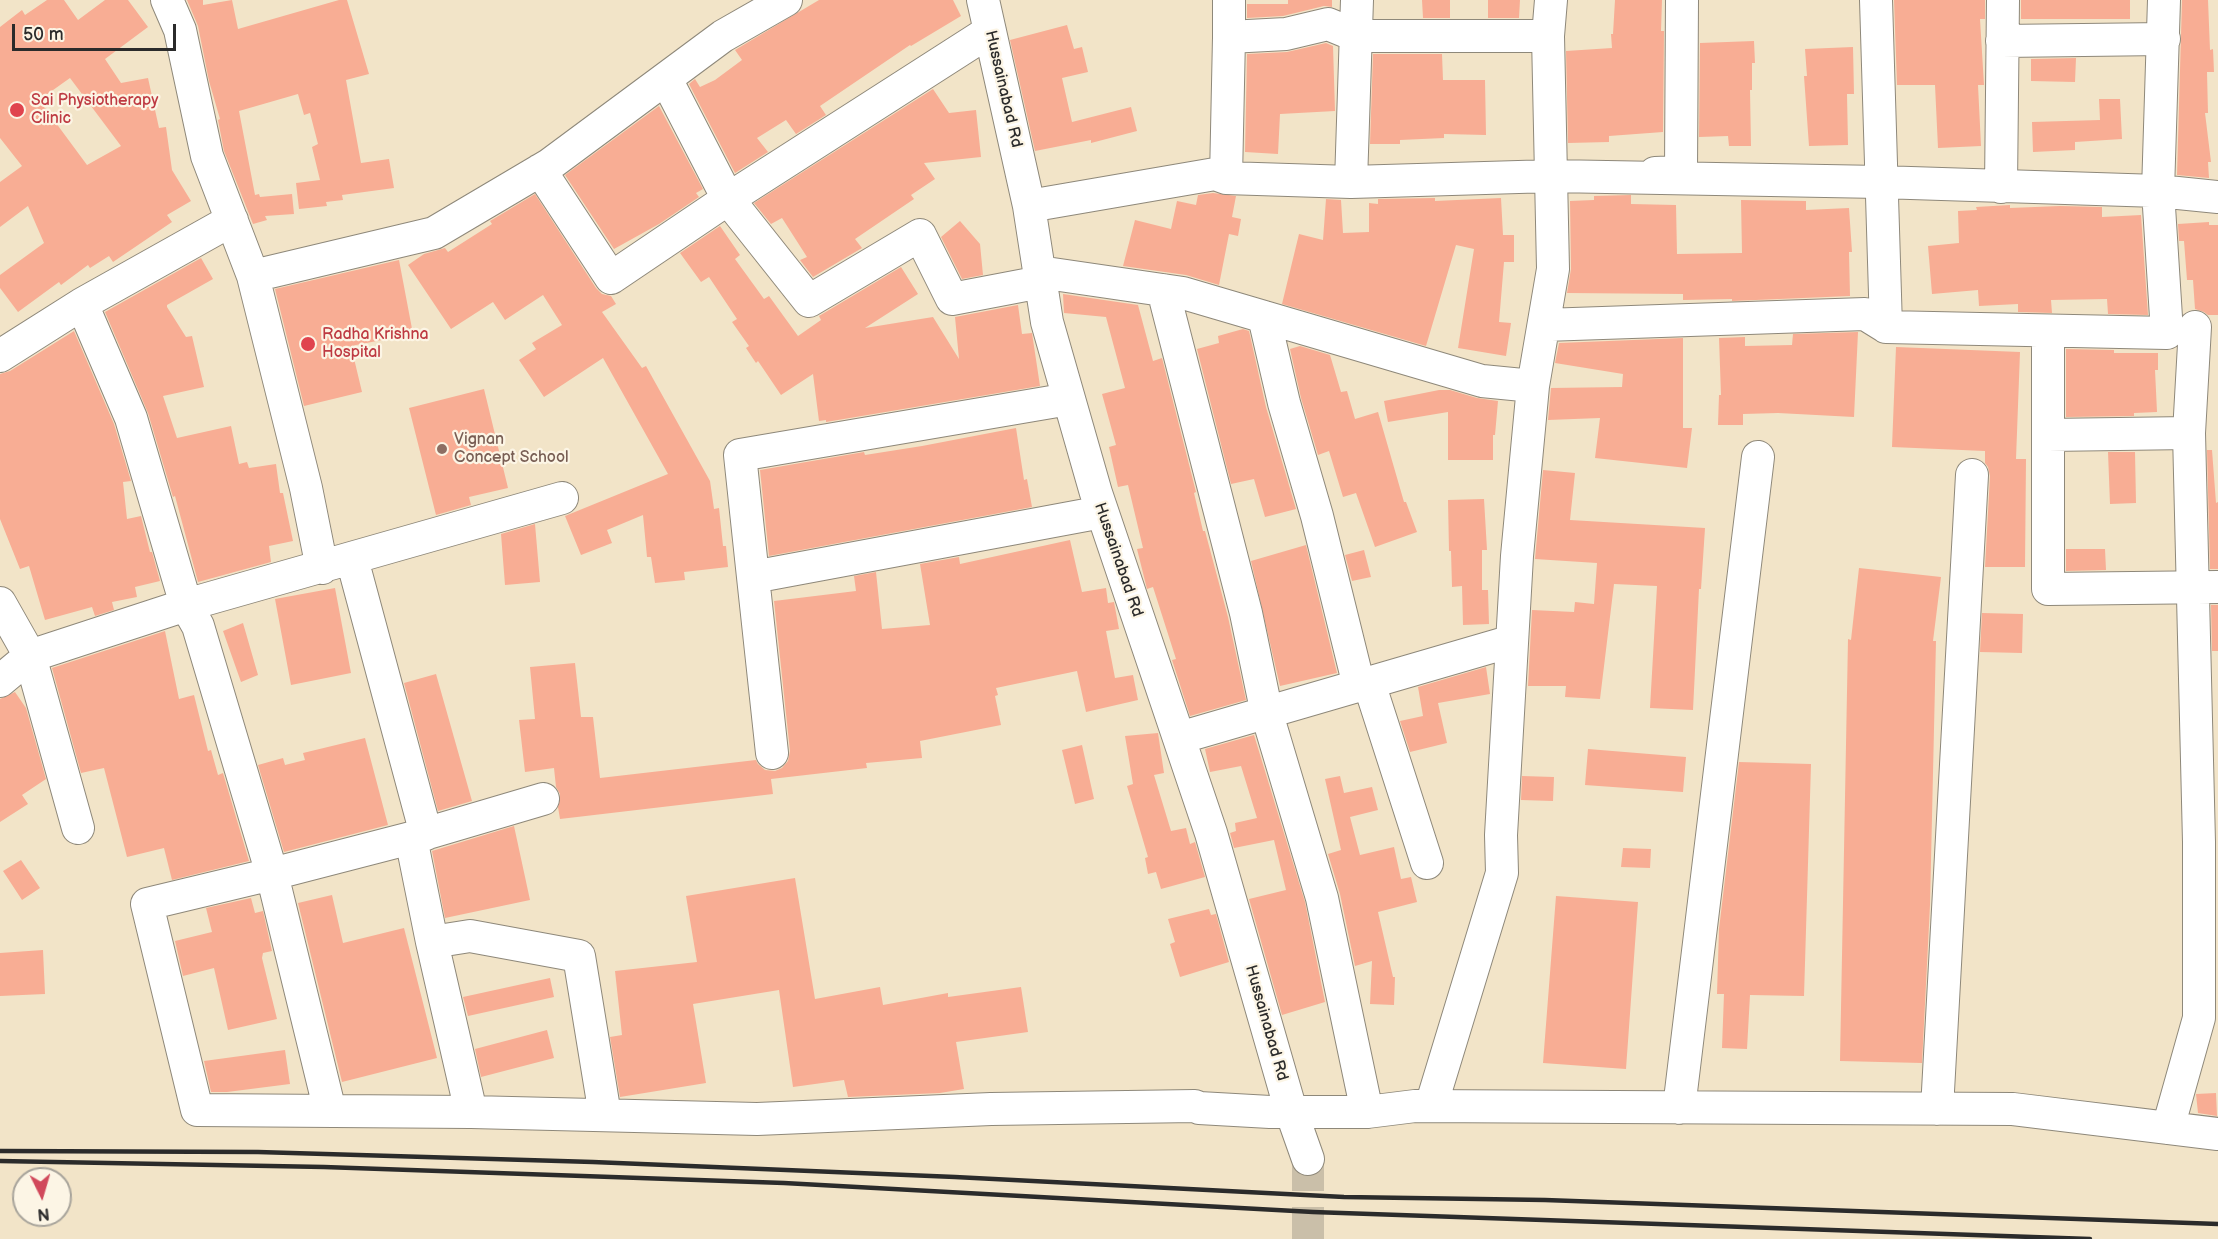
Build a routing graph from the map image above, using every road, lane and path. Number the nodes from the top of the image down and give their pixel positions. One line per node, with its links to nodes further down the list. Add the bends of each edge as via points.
1 (167, 0): 28 (street, via 180,30 207,156)
2 (786, 0): 17 (street, via 723,36)
3 (983, 0): 11 (street, Hussainabad Rd)
4 (1229, 0): 14 (street)
5 (1358, 0): 12 (street)
6 (1551, 0): 13 (street)
7 (1682, 0): 19 (street, via 1681,172)
8 (1876, 0): 22 (street)
9 (2003, 0): 16 (street)
10 (2164, 0): 15 (street)
11 (990, 30): 26 (street); 27 (street, Hussainabad Rd)
12 (1357, 36): 13 (street); 14 (street, via 1328,24 1286,34); 21 (street)
13 (1548, 36): 19 (street)
14 (1229, 37): 20 (street)
15 (2164, 39): 16 (street); 24 (street)
16 (2002, 41): 23 (street)
17 (666, 79): 18 (street); 26 (street)
18 (540, 170): 26 (street, via 611,278); 29 (street, via 434,234)
19 (1552, 176): 21 (street); 22 (street); 34 (street, via 1553,269)
20 (1226, 178): 21 (street); 27 (street, via 1215,174)
21 (1351, 182)
22 (1880, 182): 23 (street); 35 (street)
23 (2001, 187): 24 (street)
24 (2158, 191): 25 (street); 36 (street)
25 (2218, 196)
26 (728, 199): 30 (street, via 809,301 920,235 952,299)
27 (1029, 206): 30 (street, Hussainabad Rd)
28 (232, 220): 29 (street); 32 (street)
29 (253, 276): 48 (street)
30 (1040, 277): 31 (street); 40 (street, Hussainabad Rd, via 1047,322)
31 (1163, 290): 33 (street); 57 (street, via 1246,613)
32 (82, 304): 38 (street); 52 (street, via 131,418)
33 (1264, 317): 39 (street, via 1482,381); 56 (street, via 1284,403)
34 (1544, 325): 35 (street, via 1865,314); 39 (street)
35 (1886, 327): 37 (street)
36 (2193, 327): 37 (street, via 2167,333); 41 (street)
37 (2048, 331): 42 (street)
38 (0, 356)
39 (1533, 386): 53 (street)
40 (1069, 399): 46 (street, Hussainabad Rd); 49 (street, via 740,455)
41 (2189, 433): 42 (street); 50 (street)
42 (2048, 435): 50 (street, via 2048,589)
43 (1758, 457): 67 (street)
44 (1972, 475): 68 (street)
45 (562, 498): 47 (street)
46 (1102, 512): 49 (street); 58 (street, Hussainabad Rd)
47 (352, 559): 48 (street); 62 (street)
48 (322, 568): 52 (street)
49 (753, 577): 59 (street)
50 (2206, 587): 74 (street, via 2199,1018)
51 (0, 603): 54 (street)
52 (186, 605): 54 (street); 64 (street, via 198,626)
53 (1512, 641): 56 (street); 66 (street, via 1502,873)
54 (30, 656): 55 (street); 61 (street)
55 (0, 681)
56 (1364, 684): 57 (street); 63 (street)
57 (1267, 714): 58 (street); 72 (street, via 1322,898)
58 (1179, 738): 70 (street, Hussainabad Rd, via 1211,833)
59 (772, 753)
60 (543, 799): 62 (street)
61 (78, 828)
62 (418, 836): 64 (street); 65 (street)
63 (1427, 863)
64 (272, 874): 69 (street); 69 (street, via 147,904 197,1110)
65 (432, 942): 71 (street); 73 (street, via 470,936 579,956)
66 (1431, 1106): 67 (street); 72 (street)
67 (1679, 1108): 68 (street)
68 (1937, 1109): 74 (street, via 2013,1108)
69 (330, 1111): 71 (street)
70 (1291, 1111): 72 (street); 73 (street, via 1195,1106 991,1108 758,1119); 76 (street, Hussainabad Rd)
71 (471, 1112): 73 (street)
72 (1367, 1112)
73 (604, 1115)
74 (2168, 1128): 75 (street)
75 (2218, 1134)
76 (1308, 1159)

